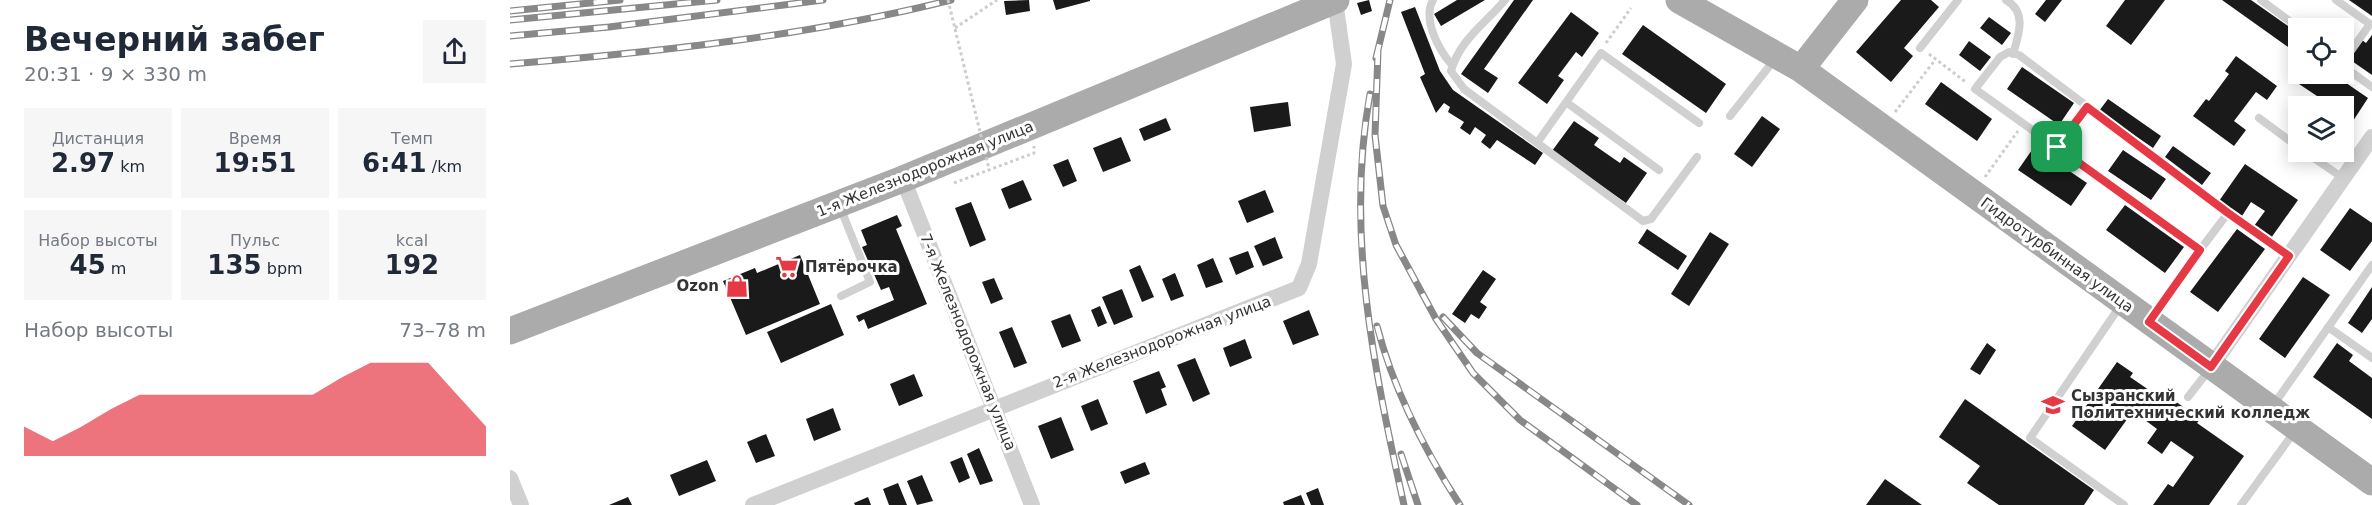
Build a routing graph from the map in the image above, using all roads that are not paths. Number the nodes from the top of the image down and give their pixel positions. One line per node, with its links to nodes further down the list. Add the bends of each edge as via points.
1 (1336, 0): 32 (main road, 1-я Железнодорожная улица); 46 (street, 2-я Железнодорожная улица, via 1344,64 1309,264 1299,288)
2 (1433, 0): 15 (lane, via 1430,18 1438,46)
3 (1505, 0): 15 (lane, via 1466,39)
4 (1679, 0): 14 (main road, Гидротурбинная улица)
5 (1855, 0): 16 (main road)
6 (1958, 0): 12 (lane)
7 (2006, 0): 13 (lane, via 2013,4 2021,19)
8 (2261, 0): 10 (lane)
9 (2336, 0): 11 (lane, via 2370,24)
10 (2288, 20)
11 (2354, 47)
12 (1920, 48)
13 (2013, 54): 20 (lane); 27 (lane, via 2000,57 1975,89)
14 (1777, 56): 16 (main road, Гидротурбинная улица); 21 (lane)
15 (1452, 65): 26 (lane, via 1455,80 1464,89)
16 (1801, 69): 39 (main road, Гидротурбинная улица)
17 (2354, 74): 18 (lane)
18 (2372, 87)
19 (1566, 102): 23 (lane, via 1601,53); 26 (lane); 30 (lane)
20 (2087, 107): 27 (lane); 34 (lane)
21 (1730, 116)
22 (2259, 118): 25 (lane)
23 (1699, 123)
24 (2372, 137): 31 (street)
25 (2288, 140)
26 (1537, 143): 28 (lane, via 1643,221 1651,219)
27 (2057, 147): 35 (lane)
28 (1696, 157)
29 (2320, 162): 31 (lane)
30 (1659, 170)
31 (2343, 178): 36 (street)
32 (903, 179): 33 (main road, 1-я Железнодорожная улица); 46 (street, 7-я Железнодорожная улица)
33 (839, 203): 38 (lane, via 870,282); 42 (main road, 1-я Железнодорожная улица)
34 (2228, 213): 35 (lane); 36 (lane)
35 (2200, 250): 40 (lane)
36 (2289, 256): 44 (street)
37 (2372, 265): 41 (lane)
38 (841, 296)
39 (2122, 302): 40 (main road, Гидротурбинная улица); 54 (lane, via 2030,438)
40 (2149, 322): 44 (main road, Гидротурбинная улица)
41 (2328, 327): 43 (lane); 47 (lane)
42 (510, 331)
43 (2372, 358)
44 (2211, 367): 45 (lane); 47 (main road, Гидротурбинная улица)
45 (2188, 397)
46 (994, 408): 52 (street, 2-я Железнодорожная улица); 53 (street, 7-я Железнодорожная улица)
47 (2270, 409): 48 (main road, Гидротурбинная улица)
48 (2297, 428): 50 (main road, Гидротурбинная улица); 55 (lane)
49 (510, 478): 51 (street)
50 (2372, 482)
51 (521, 505)
52 (753, 505)
53 (1032, 505)
54 (2124, 505)
55 (2241, 505)

